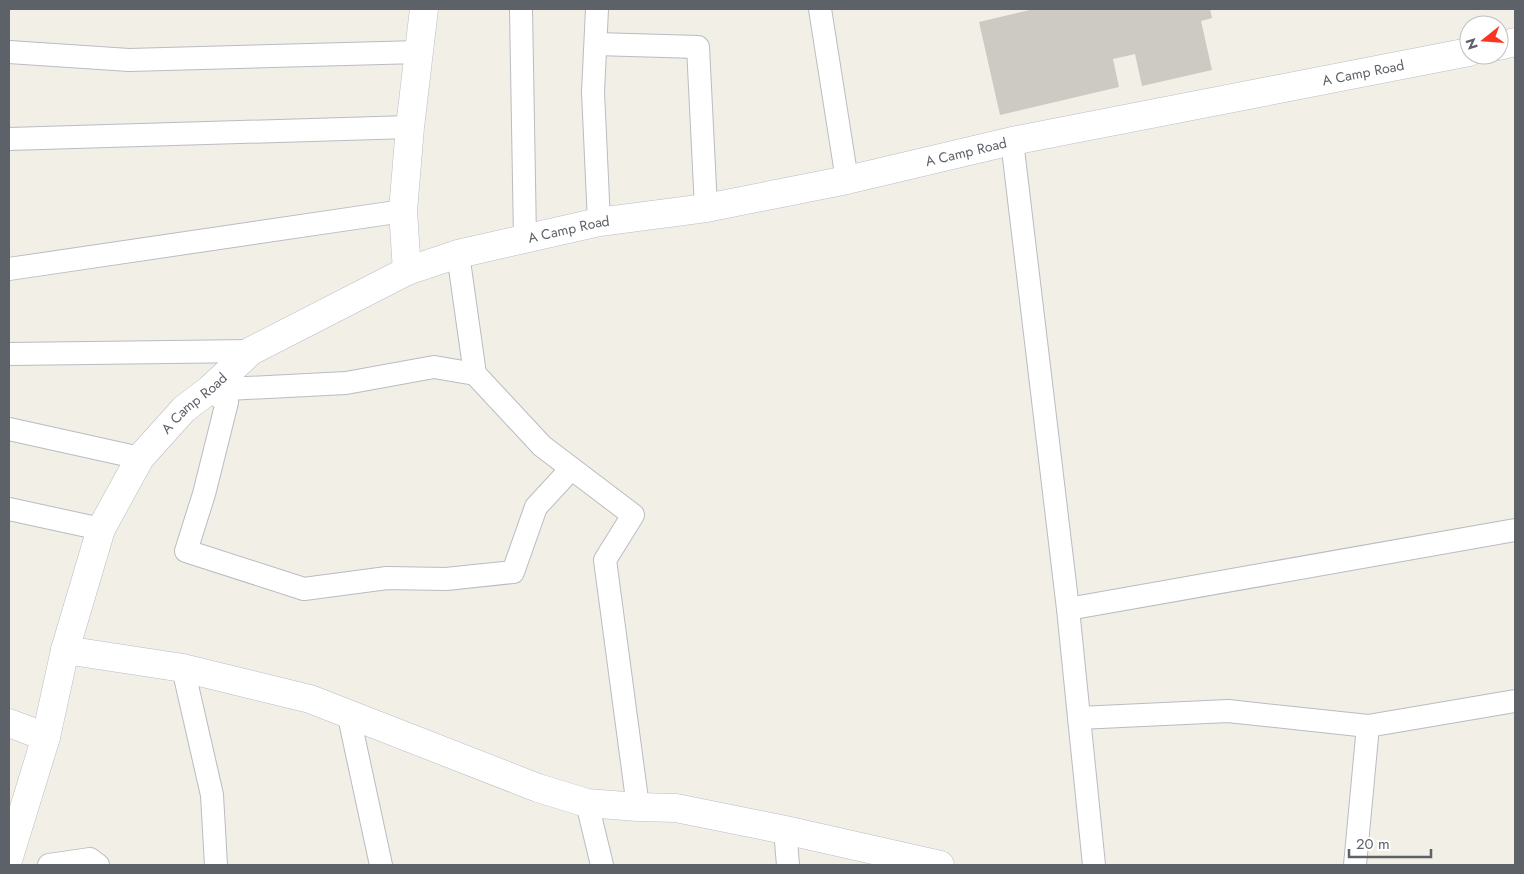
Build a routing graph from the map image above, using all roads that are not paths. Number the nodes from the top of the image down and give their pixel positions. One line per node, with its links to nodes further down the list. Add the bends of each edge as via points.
1 (424, 9): 7 (street)
2 (521, 9): 16 (street)
3 (597, 9): 5 (street)
4 (820, 9): 12 (street)
5 (596, 44): 13 (street, via 698,47); 15 (street, via 593,92)
6 (9, 52): 7 (street, via 129,60)
7 (419, 52): 9 (street)
8 (1459, 54): 11 (street, A Camp Road)
9 (410, 128): 10 (street); 14 (street)
10 (9, 140)
11 (1012, 141): 12 (street, A Camp Road); 30 (street)
12 (847, 180): 13 (street, A Camp Road)
13 (706, 208): 15 (street, A Camp Road)
14 (403, 211): 18 (street); 19 (street)
15 (600, 222): 16 (street, A Camp Road)
16 (525, 239): 17 (street, A Camp Road)
17 (458, 254): 19 (street, A Camp Road); 22 (street)
18 (9, 269)
19 (407, 271): 20 (street, A Camp Road)
20 (251, 351): 21 (street); 23 (street, A Camp Road)
21 (9, 354)
22 (475, 374): 23 (street, via 434,367 346,383); 26 (street, via 542,446)
23 (210, 390): 25 (street, A Camp Road, via 184,409); 26 (street, via 226,402 204,494 186,550 304,589 386,578 446,579 513,572 536,507)
24 (9, 429): 25 (street)
25 (140, 458): 28 (street, A Camp Road)
26 (571, 469): 40 (street, via 633,515 605,560)
27 (9, 510): 28 (street)
28 (101, 529): 31 (street, A Camp Road)
29 (1515, 530): 30 (street)
30 (1068, 610): 35 (street)
31 (65, 650): 32 (street); 38 (street, A Camp Road)
32 (183, 668): 34 (street, via 310,699); 45 (street, via 212,795)
33 (1515, 701): 37 (street)
34 (348, 712): 39 (street, via 538,788); 46 (street)
35 (1080, 718): 37 (street, via 1228,711); 50 (street)
36 (9, 723): 38 (street)
37 (1368, 726): 51 (street)
38 (46, 737): 42 (street, A Camp Road)
39 (587, 803): 40 (street); 47 (street)
40 (638, 807): 41 (street, via 676,808)
41 (785, 830): 48 (street); 49 (street)
42 (9, 857)
43 (49, 865): 44 (street, via 90,859)
44 (98, 865)
45 (216, 865)
46 (381, 865)
47 (602, 865)
48 (788, 865)
49 (940, 865)
50 (1094, 865)
51 (1355, 865)

